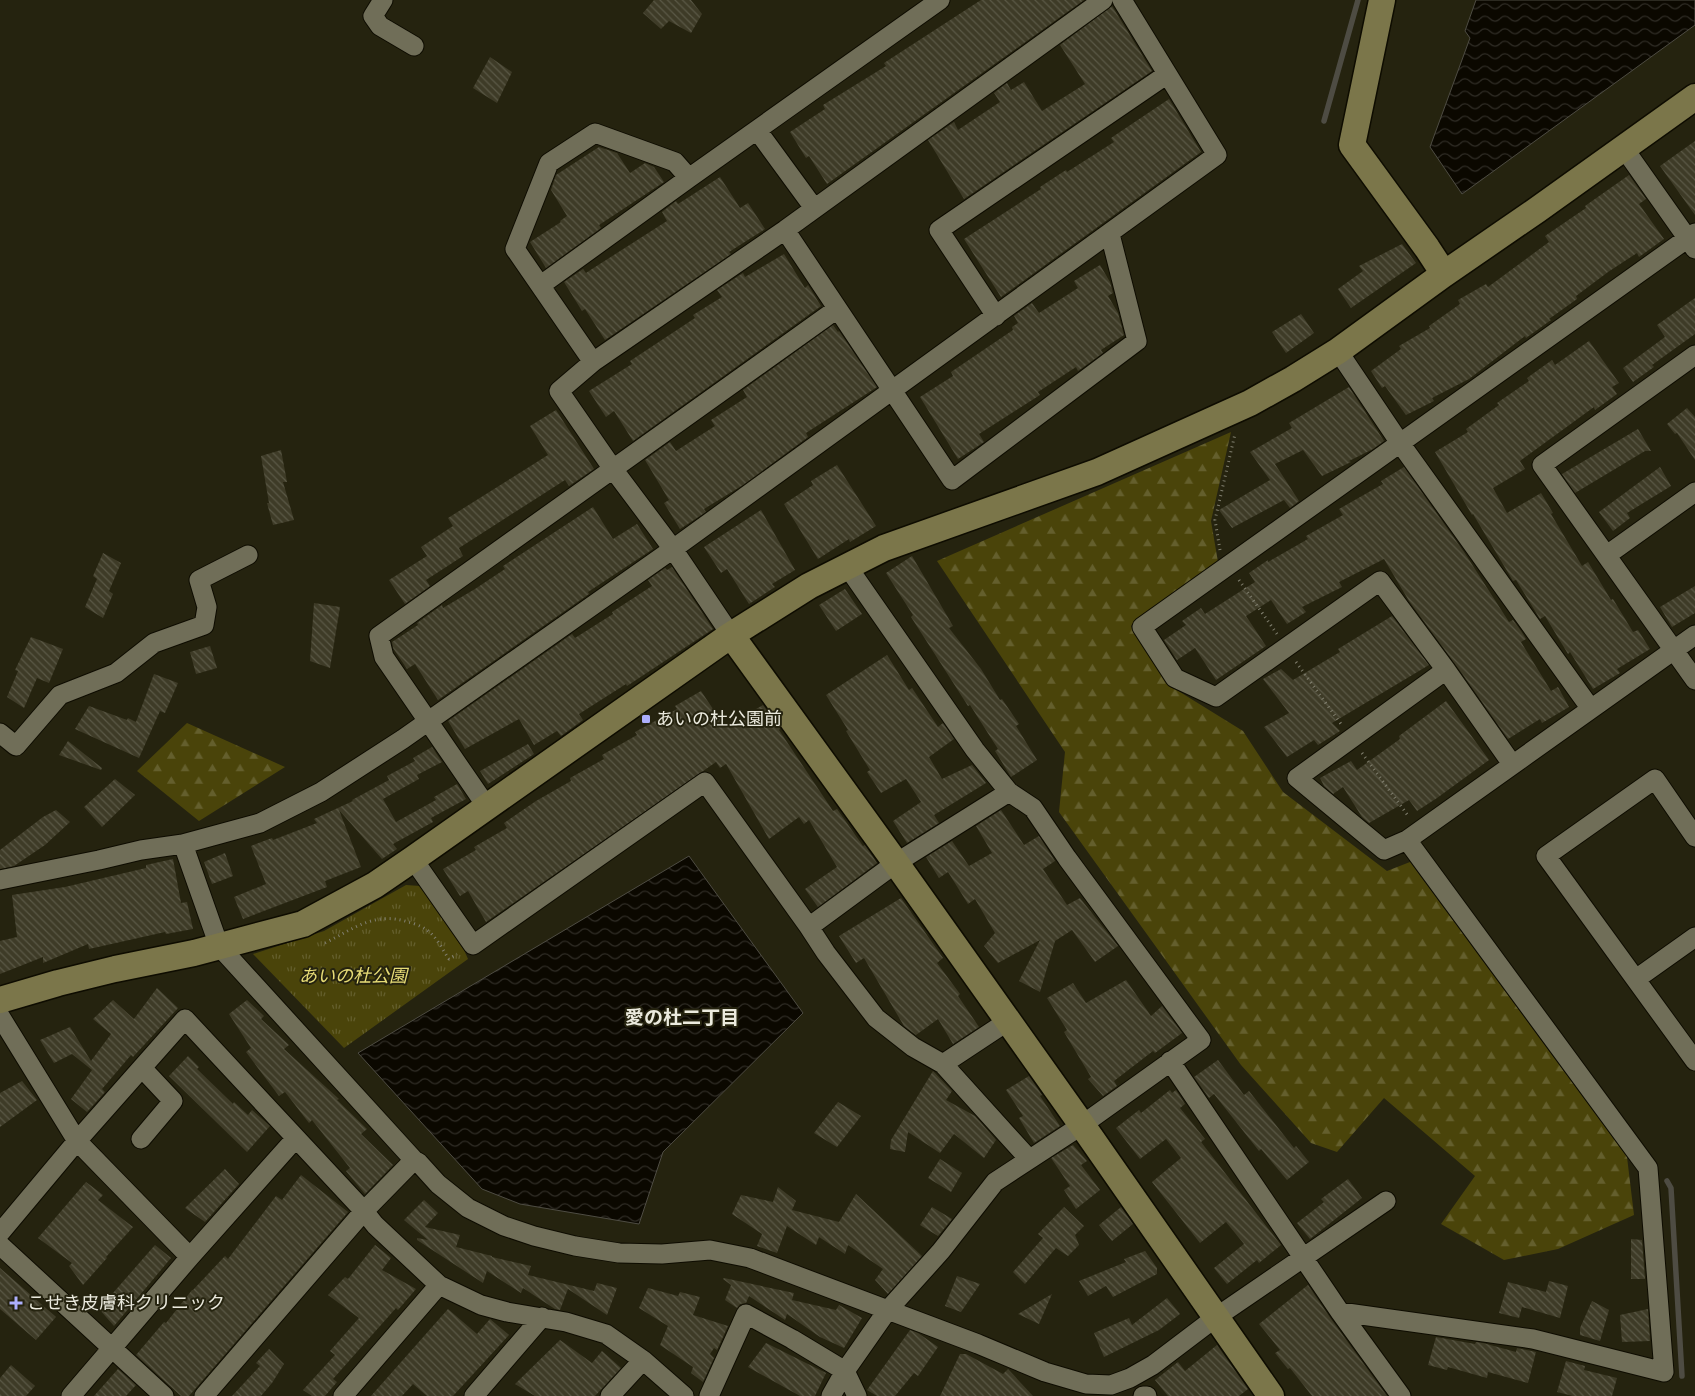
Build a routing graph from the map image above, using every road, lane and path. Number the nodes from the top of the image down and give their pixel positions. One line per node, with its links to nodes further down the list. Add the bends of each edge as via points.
1 (383, 0): 6 (street, via 374,16 380,26)
2 (940, 0): 9 (street)
3 (1103, 0): 12 (street)
4 (1122, 0): 7 (street)
5 (1382, 0): 16 (street, via 1352,144)
6 (414, 46)
7 (1166, 75): 14 (street, via 1217,155); 19 (street, via 939,230)
8 (1695, 96): 10 (street)
9 (757, 130): 11 (street); 12 (street)
10 (1623, 147): 15 (street); 16 (street)
11 (689, 178): 17 (street); 17 (street, via 675,162 596,133 549,163 516,249)
12 (814, 208): 13 (street)
13 (785, 230): 18 (street); 22 (street)
14 (1110, 234): 19 (street); 23 (street, via 1137,340 952,480)
15 (1692, 240): 25 (street)
16 (1444, 274): 20 (street)
17 (541, 285): 22 (street)
18 (837, 309): 23 (street); 26 (street)
19 (996, 316): 23 (street)
20 (1338, 351): 24 (street); 25 (street)
21 (1695, 355): 30 (street, via 1542,465)
22 (593, 362): 26 (street, via 559,391)
23 (892, 390): 28 (street)
24 (1241, 407): 31 (street, via 1097,472 884,548); 32 (path, via 1215,520 1221,557)
25 (1400, 443): 32 (street); 39 (street)
26 (613, 469): 28 (street); 40 (street, via 379,636 384,657)
27 (1695, 492): 30 (street)
28 (673, 549): 33 (street); 40 (street)
29 (248, 555): 41 (street, via 199,580 206,607 204,625 154,643 116,673 60,695 16,746)
30 (1607, 555): 36 (street)
31 (847, 566): 33 (street); 44 (street, via 975,750)
32 (1228, 566): 35 (path); 35 (street, via 1142,628 1175,678 1216,697)
33 (730, 634): 45 (street); 50 (street)
34 (1695, 635): 36 (street)
35 (1286, 648): 37 (street, via 1380,581); 42 (path)
36 (1674, 650): 38 (street); 39 (street)
37 (1446, 670): 42 (street); 43 (street)
38 (1695, 680)
39 (1591, 708): 43 (street)
40 (428, 720): 45 (street); 48 (street, via 345,777 292,808 260,823)
41 (0, 733)
42 (1351, 738): 46 (path); 46 (street, via 1297,778 1384,850)
43 (1512, 764): 46 (street)
44 (1010, 792): 50 (street); 61 (street, via 1033,808 1201,1040)
45 (487, 807): 49 (street)
46 (1413, 836): 79 (street, via 1648,1168 1664,1372 1533,1339)
47 (1695, 837): 57 (street, via 1655,779 1546,856)
48 (182, 844): 51 (street); 55 (street)
49 (413, 859): 52 (street, via 473,945 705,782); 55 (street, via 303,924)
50 (896, 863): 52 (street); 60 (street)
51 (0, 880)
52 (809, 927): 63 (street, via 876,1018 913,1047)
53 (1695, 939): 57 (street)
54 (325, 943): 56 (path, via 365,923 395,918 426,929)
55 (219, 946): 58 (street, via 115,969); 70 (street)
56 (449, 959)
57 (1636, 980): 62 (street)
58 (0, 1000)
59 (0, 1016): 68 (street)
60 (1008, 1021): 63 (street); 65 (street)
61 (1170, 1061): 65 (street); 75 (street)
62 (1695, 1062)
63 (943, 1064): 69 (street)
64 (142, 1068): 66 (street, via 185,1019); 67 (street, via 173,1101); 68 (street)
65 (1082, 1125): 69 (street); 81 (street)
66 (296, 1138): 72 (street); 76 (street)
67 (141, 1139)
68 (77, 1141): 73 (street); 76 (street)
69 (1029, 1159): 78 (street, via 995,1182)
70 (414, 1160): 72 (street); 78 (street, via 468,1208 504,1226 534,1236 619,1253 710,1250 750,1258)
71 (1386, 1200): 75 (street)
72 (364, 1211): 77 (street); 87 (street)
73 (0, 1233)
74 (0, 1245): 82 (street)
75 (1303, 1256): 79 (street); 81 (street)
76 (190, 1257): 82 (street)
77 (439, 1285): 80 (street, via 481,1305); 88 (street)
78 (887, 1311): 81 (street, via 1045,1372 1086,1384 1111,1384 1130,1378 1153,1365); 84 (street)
79 (1340, 1312): 98 (street)
80 (542, 1317): 83 (street, via 606,1334); 89 (street)
81 (1215, 1318): 97 (street)
82 (114, 1348): 85 (street); 86 (street)
83 (643, 1360): 90 (street); 91 (street)
84 (845, 1371): 92 (street, via 746,1314); 93 (street); 94 (street)
85 (71, 1396)
86 (164, 1396)
87 (204, 1396)
88 (343, 1396)
89 (474, 1396)
90 (610, 1396)
91 (684, 1396)
92 (709, 1396)
93 (831, 1396)
94 (857, 1396)
95 (1143, 1396): 96 (street)
96 (1147, 1396)
97 (1271, 1396)
98 (1401, 1396)

